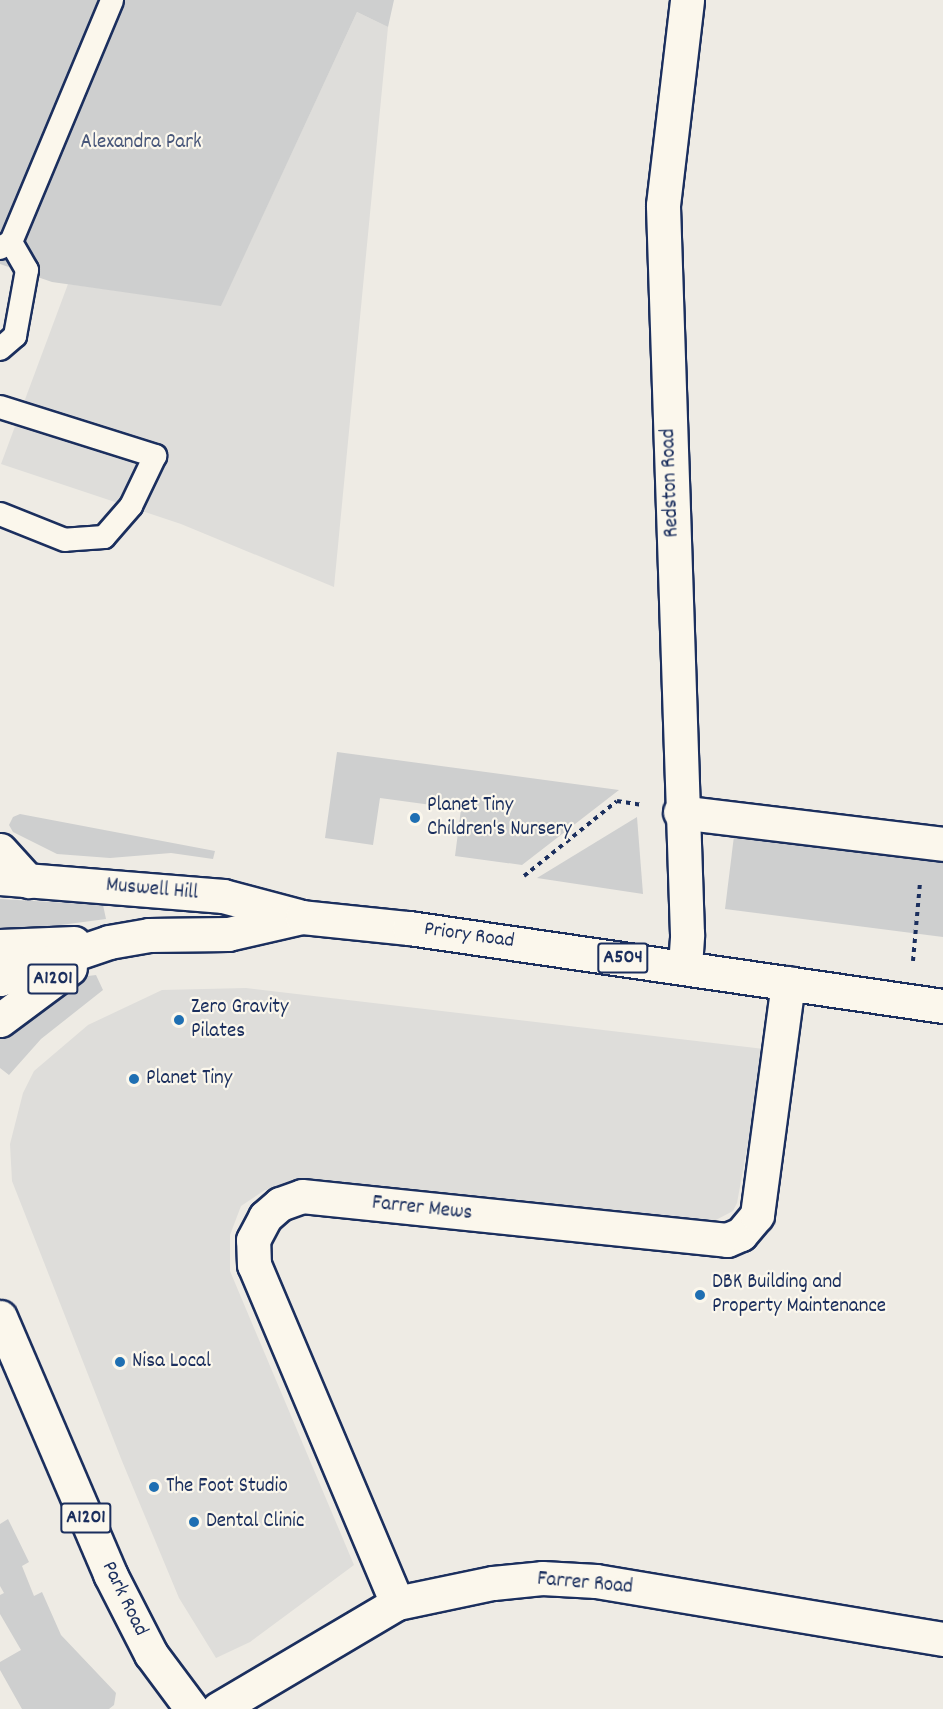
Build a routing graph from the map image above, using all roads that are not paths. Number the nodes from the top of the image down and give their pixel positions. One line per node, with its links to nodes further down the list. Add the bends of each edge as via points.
1 (112, 0): 3 (lane)
2 (687, 0): 7 (street, Redston Road, via 663,206)
3 (5, 245): 4 (lane, via 27,270 15,336)
4 (0, 349)
5 (0, 407): 6 (lane, via 155,456 131,506 105,537 64,540)
6 (0, 514)
7 (680, 812): 8 (street); 14 (street, Redston Road, via 687,934)
8 (934, 843)
9 (0, 850): 10 (street)
10 (14, 879): 11 (street, Muswell Hill / A504, via 223,896)
11 (302, 917): 12 (street, Priory Road / A504, via 228,934 150,935); 14 (street, Priory Road / A504)
12 (109, 942): 13 (street); 15 (street, Priory Road / A504); 18 (street, A1201, via 30,994)
13 (0, 946)
14 (685, 966): 16 (street, Priory Road / A504)
15 (0, 979)
16 (788, 983): 17 (street, Priory Road / A504); 20 (street, Farrer Mews, via 757,1215 741,1234 727,1240 302,1196 280,1204 265,1217 253,1240 254,1265)
17 (943, 1006)
18 (0, 1020)
19 (0, 1317): 22 (street, Park Road / A1201, via 110,1574 152,1654)
20 (397, 1603): 21 (street, Farrer Road, via 492,1583 542,1578 596,1581); 23 (street, Farrer Road)
21 (943, 1639)
22 (192, 1709)
23 (219, 1709)

